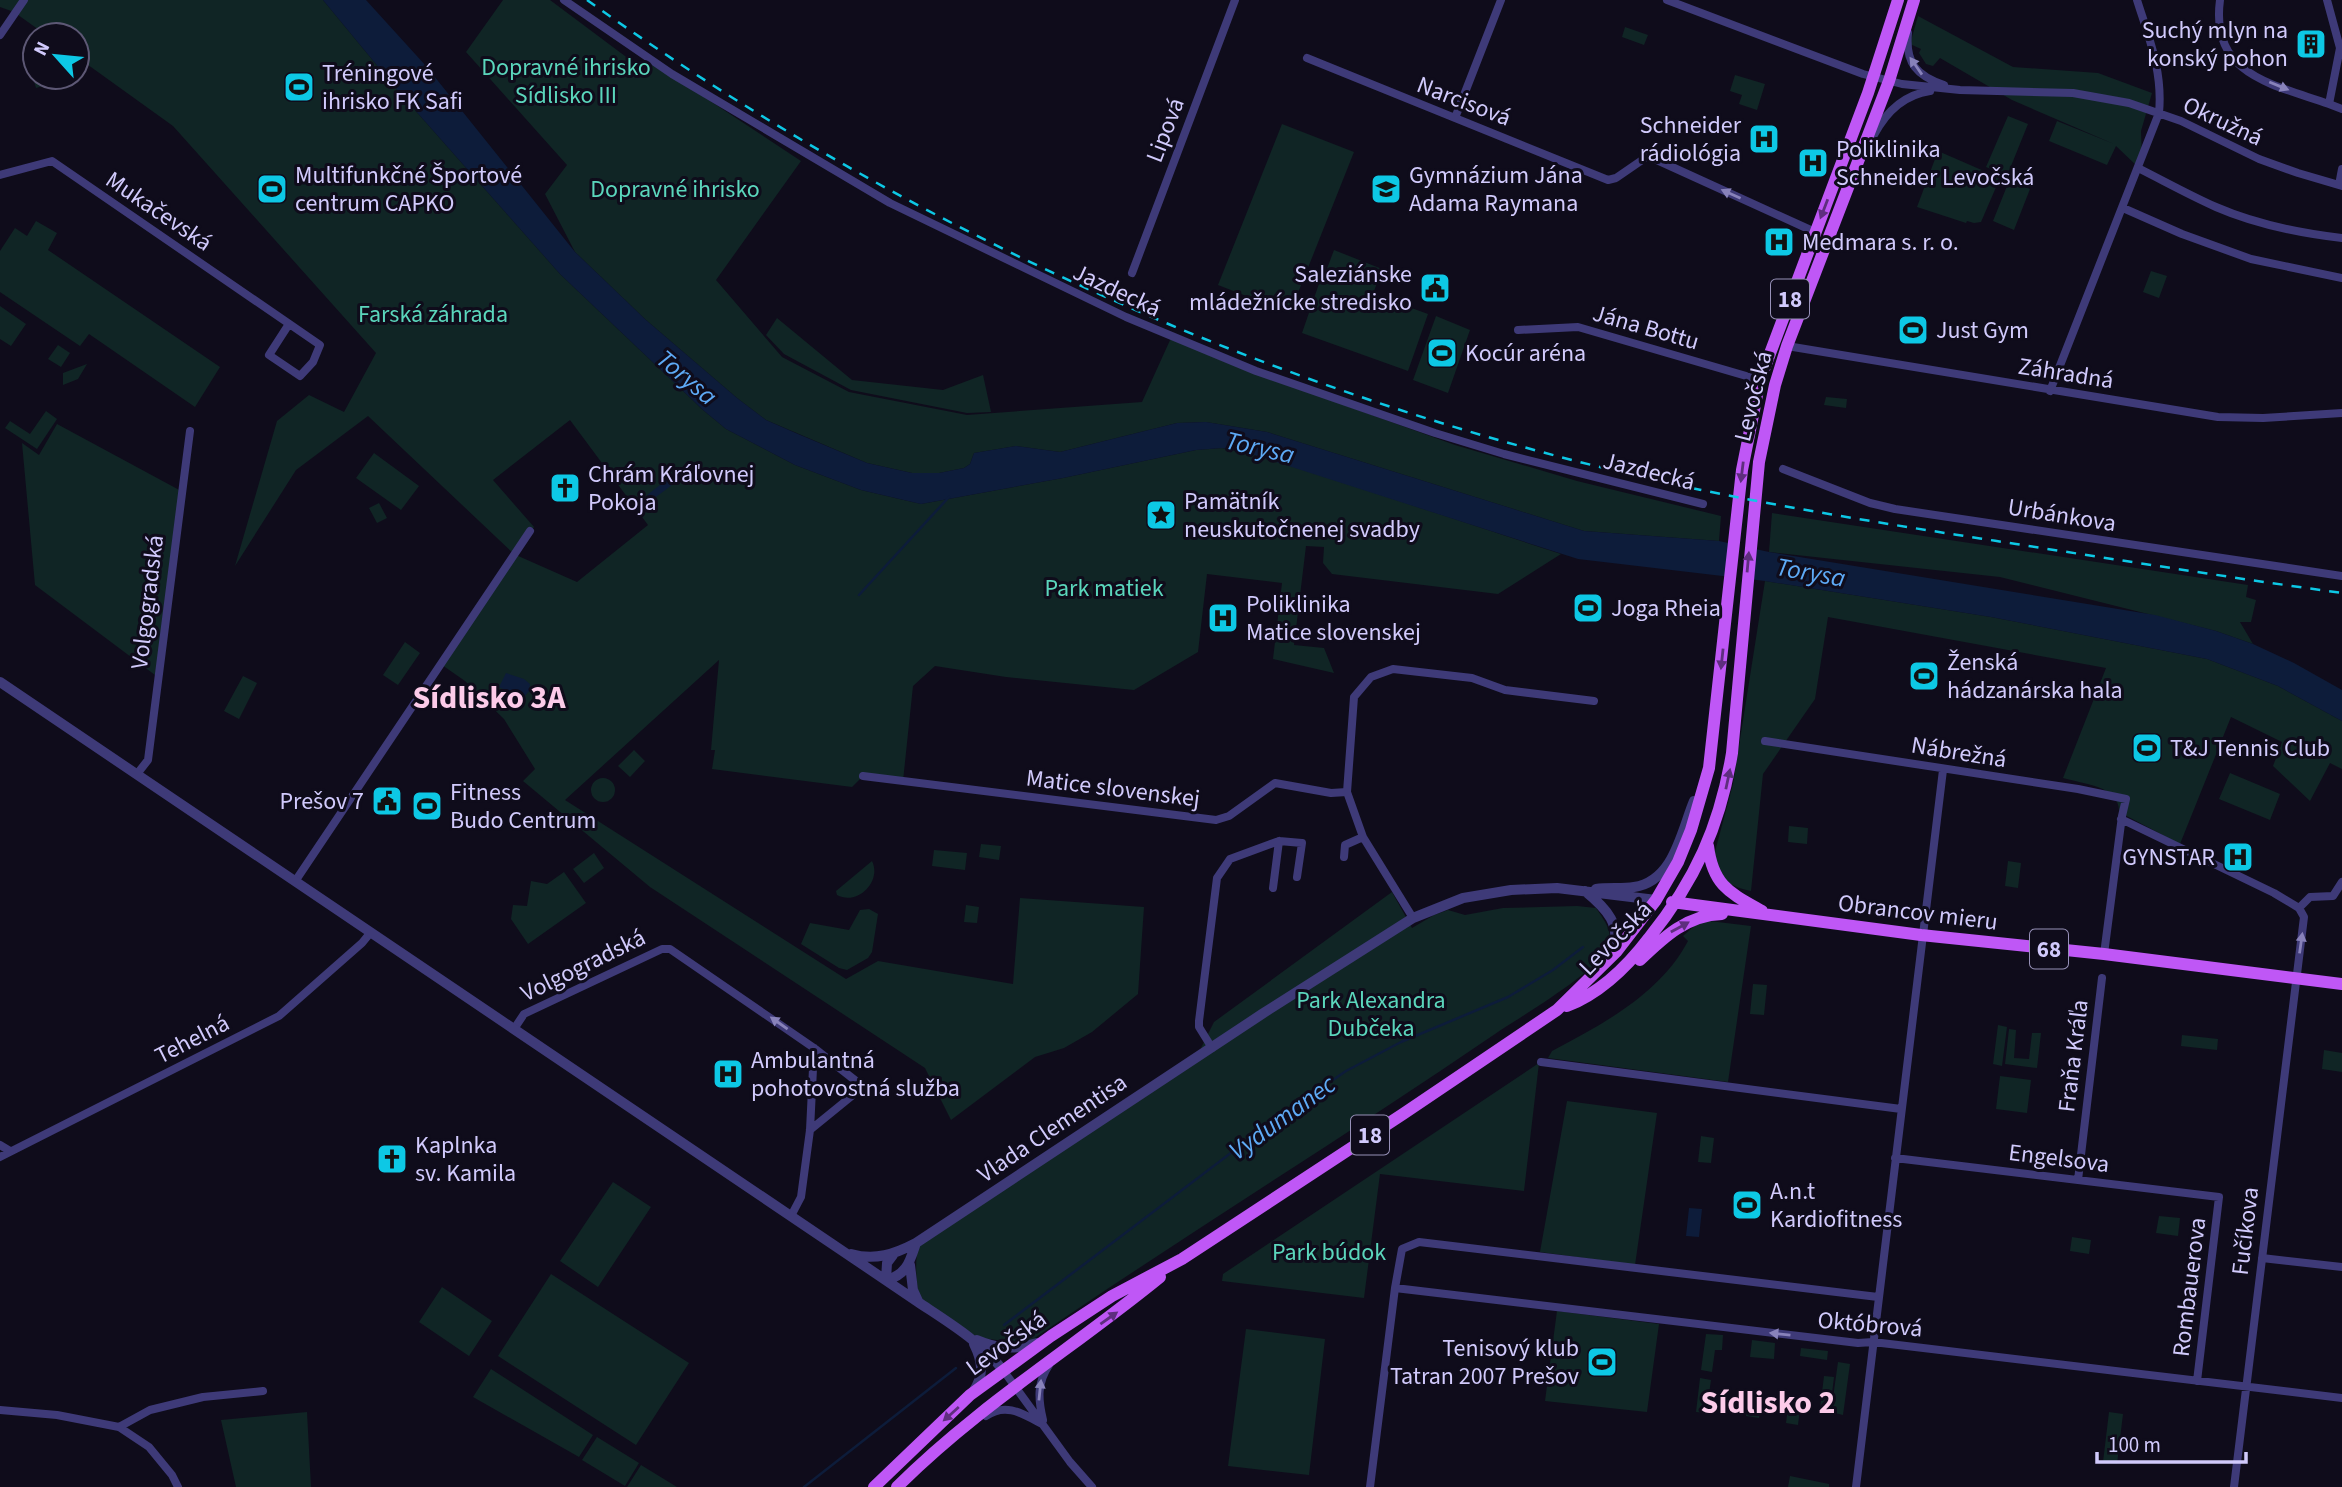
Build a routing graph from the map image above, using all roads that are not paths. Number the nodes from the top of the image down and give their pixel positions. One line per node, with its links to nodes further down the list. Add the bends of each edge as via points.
1 (24, 0): 12 (street)
2 (564, 0): 39 (street, Jazdecká, via 672,74 890,203 1126,317 1256,371 1435,433)
3 (1235, 0): 29 (street, Lipová)
4 (1502, 0): 20 (street)
5 (1667, 0): 14 (street)
6 (1898, 0): 14 (main road, Levočská / 18)
7 (1914, 0): 11 (main road, Levočská / 18)
8 (2137, 0): 19 (street, Okružná, via 2160,75)
9 (2220, 0): 17 (street, one-way to 17, via 2220,32 2231,57 2260,78)
10 (2327, 0): 17 (street, via 2340,48)
11 (1910, 15): 15 (main road, Levočská / 18); 16 (street, one-way to 11, via 1932,81 1912,64 1907,52)
12 (0, 35)
13 (1307, 58): 20 (street, Narcisová)
14 (1873, 76): 15 (street); 27 (main road, Levočská / 18, one-way to 27)
15 (1889, 80): 16 (street); 22 (main road, Levočská / 18)
16 (1961, 90): 19 (street, via 2073,93); 22 (street, via 1926,91 1897,104 1879,125)
17 (2329, 104): 18 (street)
18 (2342, 109)
19 (2159, 113): 21 (street); 25 (street, Okružná, via 2259,159)
20 (1454, 118): 27 (street, Narcisová, one-way to 20, via 1648,156 1608,180)
21 (2138, 168): 26 (street); 28 (street, via 2237,215)
22 (1855, 169): 33 (main road, Levočská / 18)
23 (2342, 169): 25 (street)
24 (0, 175): 31 (street, Mukačevská, via 52,161)
25 (2340, 186)
26 (2123, 208): 30 (street, via 2251,259); 35 (street)
27 (1815, 232): 34 (main road, Levočská / 18)
28 (2342, 238)
29 (1132, 273)
30 (2342, 278)
31 (289, 324): 31 (street, Mukačevská, via 269,355 300,376 320,345)
32 (1518, 330): 34 (street, Jána Bottu, via 1578,327)
33 (1787, 346): 35 (street, Záhradná); 53 (main road, Levočská / 18, one-way to 33, via 1732,753 1759,462)
34 (1760, 380): 45 (main road, Levočská / 18, one-way to 45, via 1742,470)
35 (2050, 391): 36 (street, Záhradná, via 2218,417)
36 (2342, 413)
37 (190, 431): 47 (street, Volgogradská, via 148,760)
38 (1783, 469): 41 (street, Urbánkova, via 1895,509)
39 (1703, 504)
40 (530, 531): 56 (street)
41 (2342, 576)
42 (0, 682): 47 (street, Volgogradská)
43 (1594, 701): 49 (street, via 1505,690 1472,678 1393,669 1371,677 1354,696)
44 (1765, 741): 46 (street, Nábrežná)
45 (1709, 768): 59 (street, via 1674,853 1657,877 1632,887); 60 (main road, Levočská / 18, via 1691,830)
46 (1943, 770): 50 (street, Nábrežná, via 2112,795 2126,799); 66 (street)
47 (137, 774): 56 (street, Volgogradská)
48 (863, 776): 49 (street, Matice slovenskej, via 1216,820 1229,816 1275,783)
49 (1347, 792): 51 (street)
50 (2122, 819): 62 (street); 67 (street)
51 (1363, 837): 54 (street, via 1346,845); 64 (street)
52 (1279, 841): 55 (street, via 1302,843); 58 (street); 76 (street, via 1230,859 1217,878 1199,1021)
53 (1708, 844): 61 (main road, Levočská / 18); 63 (main road, 68, via 1714,875 1721,885)
54 (1344, 856)
55 (1297, 877)
56 (296, 880): 65 (street, Volgogradská)
57 (2342, 882): 62 (street, via 2333,896 2310,897)
58 (1273, 888)
59 (1585, 891): 60 (street, Vlada Clementisa); 64 (street, Vlada Clementisa, via 1511,890 1463,898); 68 (street, via 1611,915 1616,932 1615,946)
60 (1656, 900): 61 (main road, Obrancov mieru / 68); 68 (main road, Levočská / 18)
61 (1676, 903): 63 (main road, Obrancov mieru / 68); 71 (main road, Levočská / 18, via 1643,947)
62 (2299, 908): 70 (street, one-way to 62, via 2304,922)
63 (1768, 915): 66 (main road, Obrancov mieru / 68); 71 (main road, one-way to 63, via 1673,930 1697,918)
64 (1413, 918): 76 (street, Vlada Clementisa)
65 (371, 932): 74 (street, Volgogradská); 81 (street, Tehelná, via 279,1016)
66 (1921, 935): 67 (main road, Obrancov mieru / 68); 78 (street)
67 (2104, 954): 70 (main road, Obrancov mieru / 68)
68 (1601, 969): 73 (main road, Levočská / 18)
69 (2102, 978): 84 (street, Fraňa Kráľa)
70 (2295, 980): 72 (main road, Obrancov mieru / 68); 90 (street, Fučíkova)
71 (1607, 983): 73 (main road, Levočská / 18)
72 (2342, 985)
73 (1556, 1010): 91 (main road, Levočská / 18)
74 (514, 1029): 75 (street, Volgogradská, one-way to 74, via 674,951 662,949 524,1014); 86 (street, Volgogradská)
75 (814, 1048): 79 (street); 79 (street, Volgogradská, via 849,1074 856,1088)
76 (1212, 1048): 87 (street, Vlada Clementisa)
77 (1541, 1062): 78 (street)
78 (1901, 1109): 83 (street)
79 (810, 1130): 86 (street, via 801,1202)
80 (0, 1145): 81 (street)
81 (10, 1151): 82 (street, Tehelná)
82 (0, 1157)
83 (1895, 1158): 84 (street, Engelsova); 96 (street)
84 (2078, 1180): 85 (street, Engelsova)
85 (2219, 1197): 103 (street, Rombauerova)
86 (791, 1216): 88 (street, Volgogradská)
87 (916, 1243): 89 (street, Vlada Clementisa); 92 (street)
88 (841, 1250): 89 (street, Vlada Clementisa, via 866,1257); 94 (street, Volgogradská)
89 (893, 1255): 94 (street, via 887,1263)
90 (2262, 1258): 93 (street); 105 (street, Fučíkova)
91 (1182, 1259): 98 (main road, Levočská / 18, via 1112,1296); 101 (main road, Levočská / 18, one-way to 91)
92 (910, 1265): 94 (street); 97 (street)
93 (2342, 1267)
94 (886, 1280): 97 (street, Volgogradská)
95 (1395, 1288): 96 (street, Októbrová, via 1402,1249 1419,1241); 100 (street, Októbrová, one-way to 95); 117 (street)
96 (1878, 1297): 100 (street)
97 (918, 1302): 99 (street, Volgogradská)
98 (1051, 1336): 99 (street, Volgogradská, via 1016,1348 999,1348); 102 (main road, Levočská / 18)
99 (970, 1338): 102 (street, Volgogradská); 107 (street, via 982,1367)
100 (1873, 1342): 103 (street, Októbrová); 118 (street)
101 (1054, 1357): 104 (main road, Levočská / 18); 110 (street, one-way to 101, via 1038,1390)
102 (1003, 1370): 104 (street); 107 (main road, Levočská / 18)
103 (2197, 1381): 105 (street, Októbrová)
104 (1014, 1386): 110 (street); 112 (main road, Levočská / 18)
105 (2246, 1387): 108 (street, Októbrová); 119 (street, Fučíkova)
106 (263, 1391): 111 (street, via 203,1396 149,1410)
107 (971, 1395): 114 (main road, Levočská / 18, one-way to 114)
108 (2342, 1398)
109 (0, 1410): 111 (street)
110 (1044, 1426): 112 (street, via 1016,1411 996,1410); 116 (street)
111 (119, 1427): 113 (street, via 149,1447)
112 (937, 1449): 115 (main road, Levočská / 18)
113 (178, 1487)
114 (874, 1487)
115 (897, 1487)
116 (1092, 1487)
117 (1370, 1487)
118 (1856, 1487)
119 (2234, 1487)

